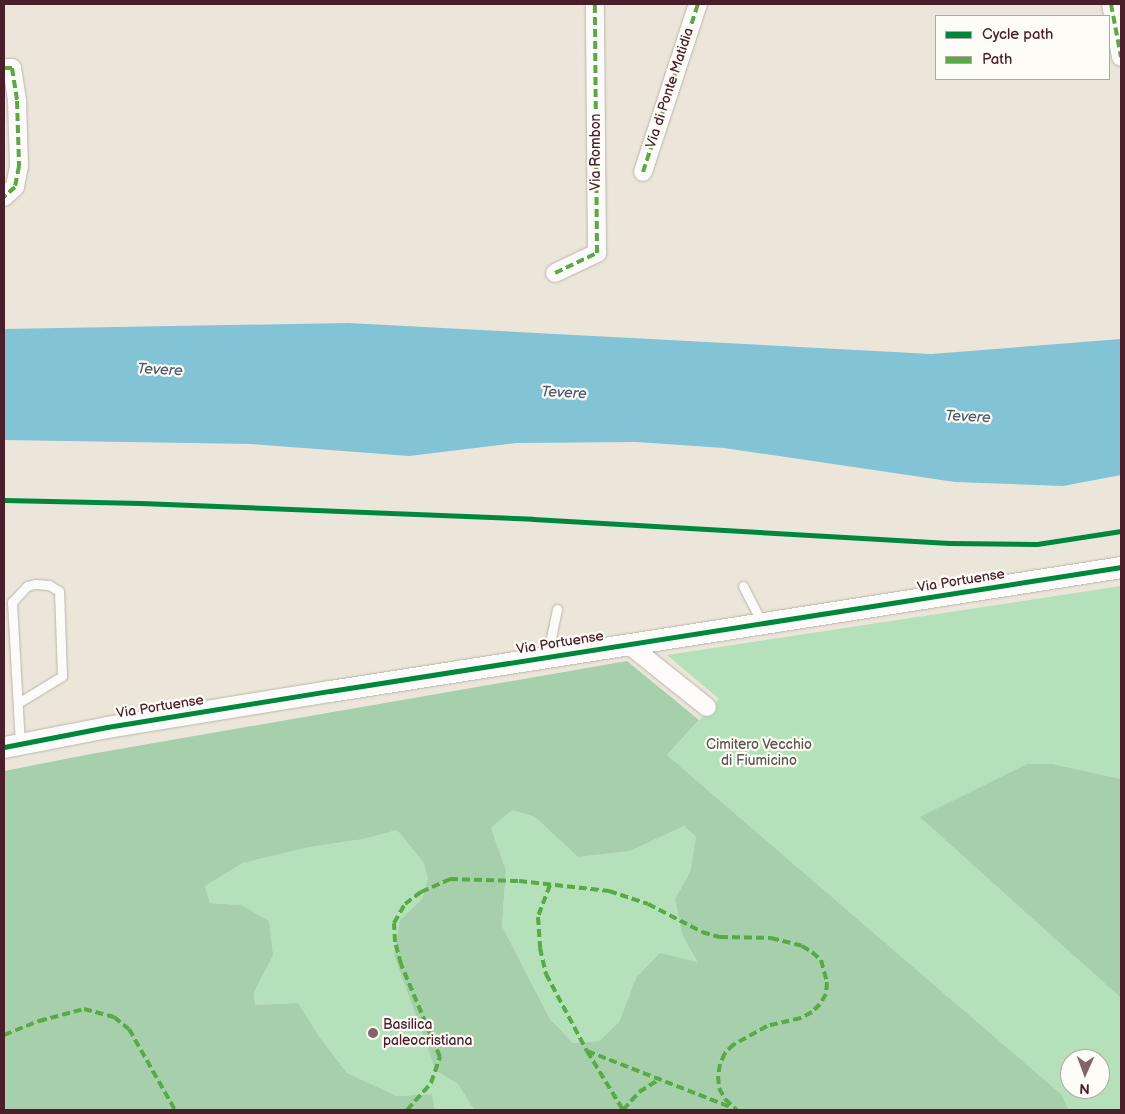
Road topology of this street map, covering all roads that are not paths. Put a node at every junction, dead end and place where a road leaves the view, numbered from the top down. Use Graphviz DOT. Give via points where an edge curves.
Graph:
graph roads {
  1 [pos="595,4"];
  2 [pos="698,4"];
  3 [pos="1111,4"];
  4 [pos="1121,57"];
  5 [pos="4,68"];
  6 [pos="643,172"];
  7 [pos="4,197"];
  8 [pos="555,273"];
  9 [pos="1121,567"];
  10 [pos="743,586"];
  11 [pos="557,609"];
  12 [pos="762,623"];
  13 [pos="628,644"];
  14 [pos="547,657"];
  15 [pos="18,704"];
  16 [pos="707,707"];
  17 [pos="12,745"];
  1 -- 8 [label="street, Via Rombon" via="597,253"];
  2 -- 6 [label="street, Via di Ponte Matidia"];
  3 -- 4 [label="street"];
  5 -- 7 [label="street" via="12,68 16,92 19,166 16,187"];
  9 -- 12 [label="street, Via Portuense"];
  10 -- 12 [label="lane"];
  11 -- 14 [label="lane"];
  12 -- 13 [label="street, Via Portuense"];
  13 -- 14 [label="street, Via Portuense"];
  13 -- 16 [label="street"];
  14 -- 17 [label="street, Via Portuense"];
  15 -- 15 [label="lane" via="12,602 27,586 49,585 59,591 62,676"];
  15 -- 17 [label="lane"];
}
